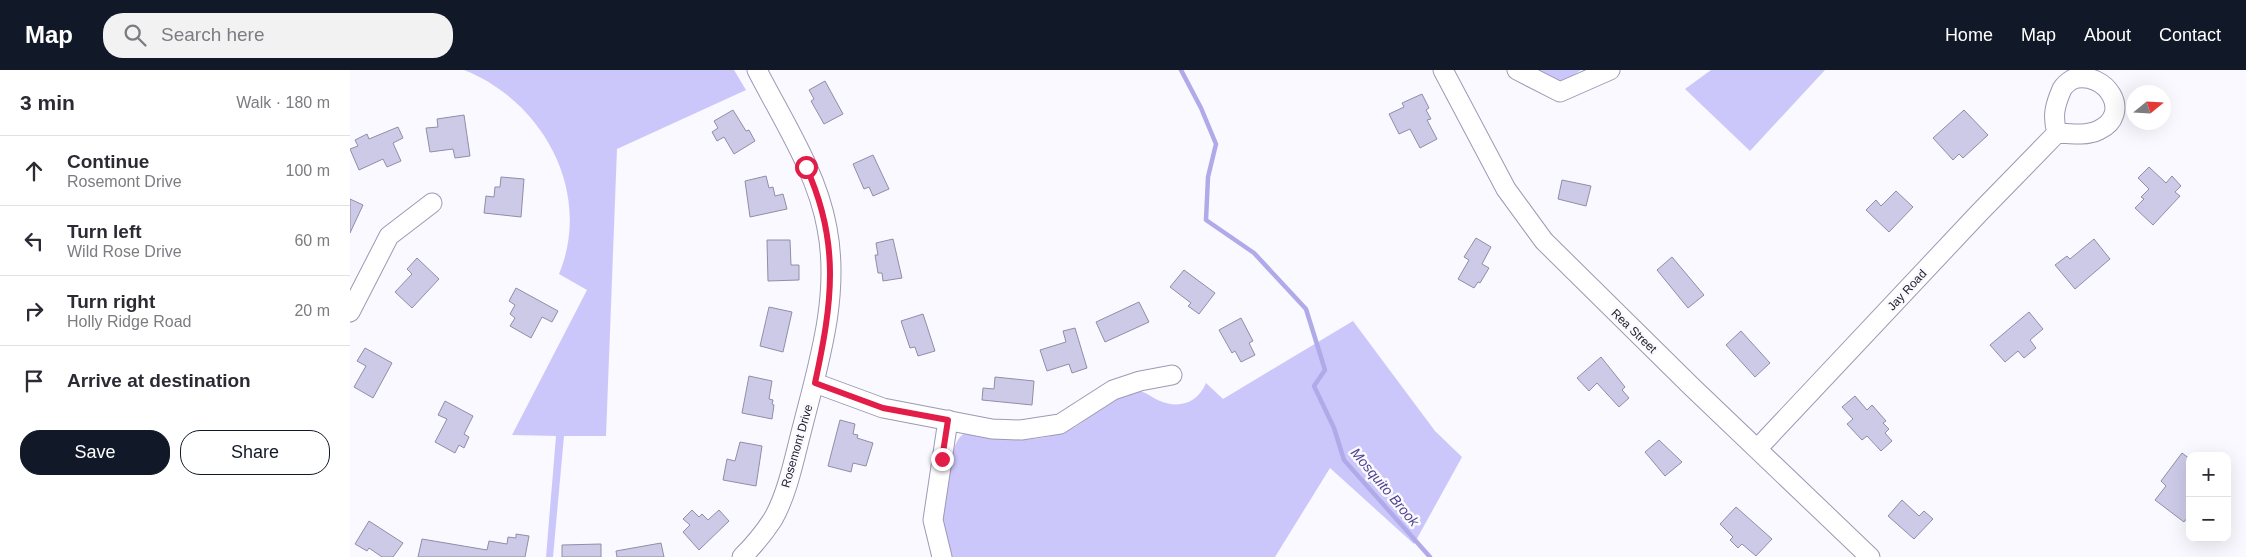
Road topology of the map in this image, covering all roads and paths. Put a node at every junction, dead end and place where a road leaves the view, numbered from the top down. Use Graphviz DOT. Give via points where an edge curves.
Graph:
graph roads {
  1 [pos="757,70"];
  2 [pos="1443,70"];
  3 [pos="1517,70"];
  4 [pos="1610,70"];
  5 [pos="2057,133"];
  6 [pos="432,202"];
  7 [pos="350,312"];
  8 [pos="1172,375"];
  9 [pos="815,383"];
  10 [pos="948,420"];
  11 [pos="1758,448"];
  12 [pos="742,557"];
  13 [pos="942,557"];
  14 [pos="1870,557"];
  1 -- 9 [label="street, Rosemont Drive" via="815,187 827,230 831,289"];
  2 -- 11 [label="street, Rea Street" via="1506,190 1544,241"];
  3 -- 4 [label="street" via="1560,92"];
  5 -- 11 [label="street, Jay Road"];
  6 -- 7 [label="street" via="388,236"];
  8 -- 10 [label="street" via="1113,390 1060,424 1040,429 992,429"];
  9 -- 10 [label="street" via="883,408"];
  9 -- 12 [label="street, Rosemont Drive" via="774,517 760,539"];
  10 -- 13 [label="street" via="933,520"];
  11 -- 14 [label="street, Rea Street"];
}
